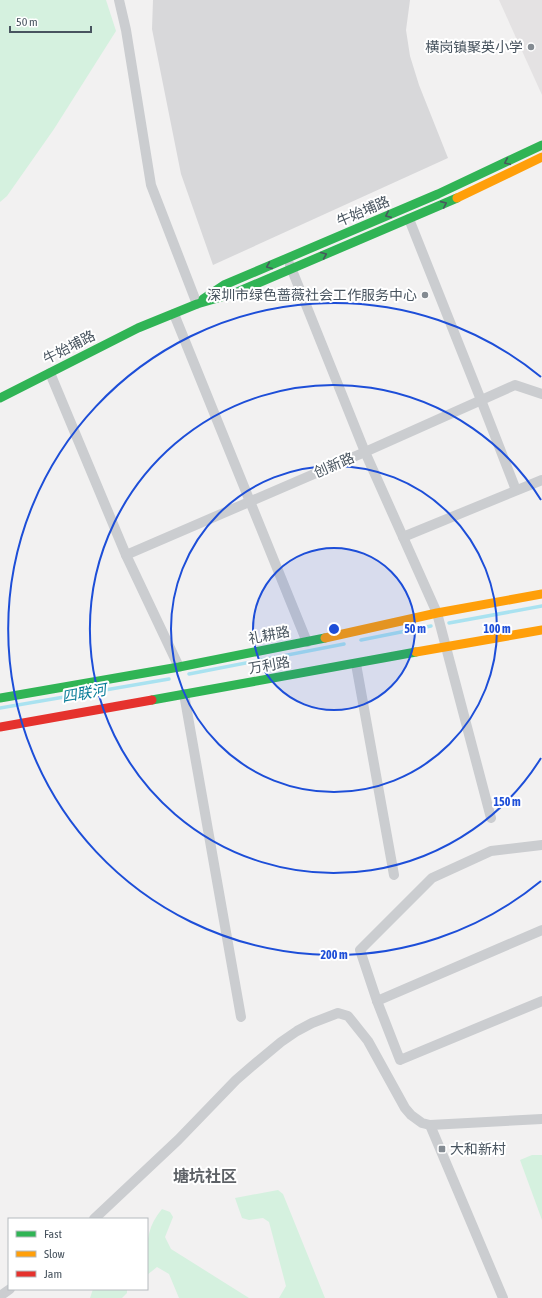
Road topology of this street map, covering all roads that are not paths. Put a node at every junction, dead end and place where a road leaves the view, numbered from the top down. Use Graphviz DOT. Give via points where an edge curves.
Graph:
graph roads {
  1 [pos="119,0"];
  2 [pos="542,145"];
  3 [pos="542,157"];
  4 [pos="409,219"];
  5 [pos="287,258"];
  6 [pos="291,269"];
  7 [pos="197,304"];
  8 [pos="174,314"];
  9 [pos="50,372"];
  10 [pos="542,394"];
  11 [pos="0,398"];
  12 [pos="481,400"];
  13 [pos="365,452"];
  14 [pos="542,480"];
  15 [pos="516,490"];
  16 [pos="250,501"];
  17 [pos="403,537"];
  18 [pos="126,555"];
  19 [pos="542,594"];
  20 [pos="437,613"];
  21 [pos="542,630"];
  22 [pos="307,642"];
  23 [pos="446,648"];
  24 [pos="356,664"];
  25 [pos="179,667"];
  26 [pos="184,694"];
  27 [pos="0,698"];
  28 [pos="0,727"];
  29 [pos="491,818"];
  30 [pos="542,845"];
  31 [pos="394,875"];
  32 [pos="542,930"];
  33 [pos="377,1001"];
  34 [pos="542,1001"];
  35 [pos="241,1017"];
  36 [pos="542,1119"];
  37 [pos="430,1124"];
  38 [pos="95,1218"];
  39 [pos="9,1290"];
  40 [pos="0,1296"];
  41 [pos="503,1298"];
  1 -- 7 [label="street" via="151,185"];
  2 -- 5 [label="street, 牛始埔路, one-way" via="438,194"];
  4 -- 3 [label="street, 牛始埔路, one-way"];
  6 -- 4 [label="street, 牛始埔路, one-way"];
  4 -- 12 [label="street"];
  5 -- 6 [label="street"];
  5 -- 7 [label="street, 牛始埔路, one-way" via="224,285"];
  6 -- 7 [label="street, 牛始埔路" via="230,295"];
  6 -- 13 [label="street"];
  7 -- 8 [label="street, 牛始埔路"];
  8 -- 9 [label="street, 牛始埔路" via="138,328"];
  8 -- 16 [label="street"];
  9 -- 11 [label="street, 牛始埔路"];
  9 -- 18 [label="street"];
  10 -- 12 [label="street, 创新路" via="516,385"];
  12 -- 13 [label="street, 创新路"];
  12 -- 15 [label="street"];
  13 -- 16 [label="street, 创新路"];
  13 -- 17 [label="street"];
  14 -- 15 [label="street"];
  15 -- 17 [label="street"];
  16 -- 18 [label="street, 创新路"];
  16 -- 22 [label="street"];
  17 -- 20 [label="street"];
  18 -- 25 [label="street"];
  19 -- 20 [label="street, 礼耕路"];
  20 -- 22 [label="street, 礼耕路"];
  20 -- 23 [label="street"];
  21 -- 23 [label="street, 万利路"];
  22 -- 25 [label="street, 礼耕路"];
  23 -- 24 [label="street, 万利路"];
  23 -- 29 [label="street"];
  24 -- 26 [label="street, 万利路"];
  24 -- 31 [label="street"];
  25 -- 27 [label="street, 礼耕路"];
  26 -- 28 [label="street, 万利路"];
  26 -- 35 [label="street"];
  30 -- 33 [label="street" via="491,851 432,878 360,950"];
  32 -- 33 [label="street"];
  33 -- 34 [label="street" via="400,1060"];
  36 -- 37 [label="street"];
  37 -- 38 [label="street" via="422,1123 405,1108 368,1041 348,1016 338,1013 297,1031 266,1054 236,1080 178,1140"];
  37 -- 41 [label="street"];
  39 -- 40 [label="street"];
}
